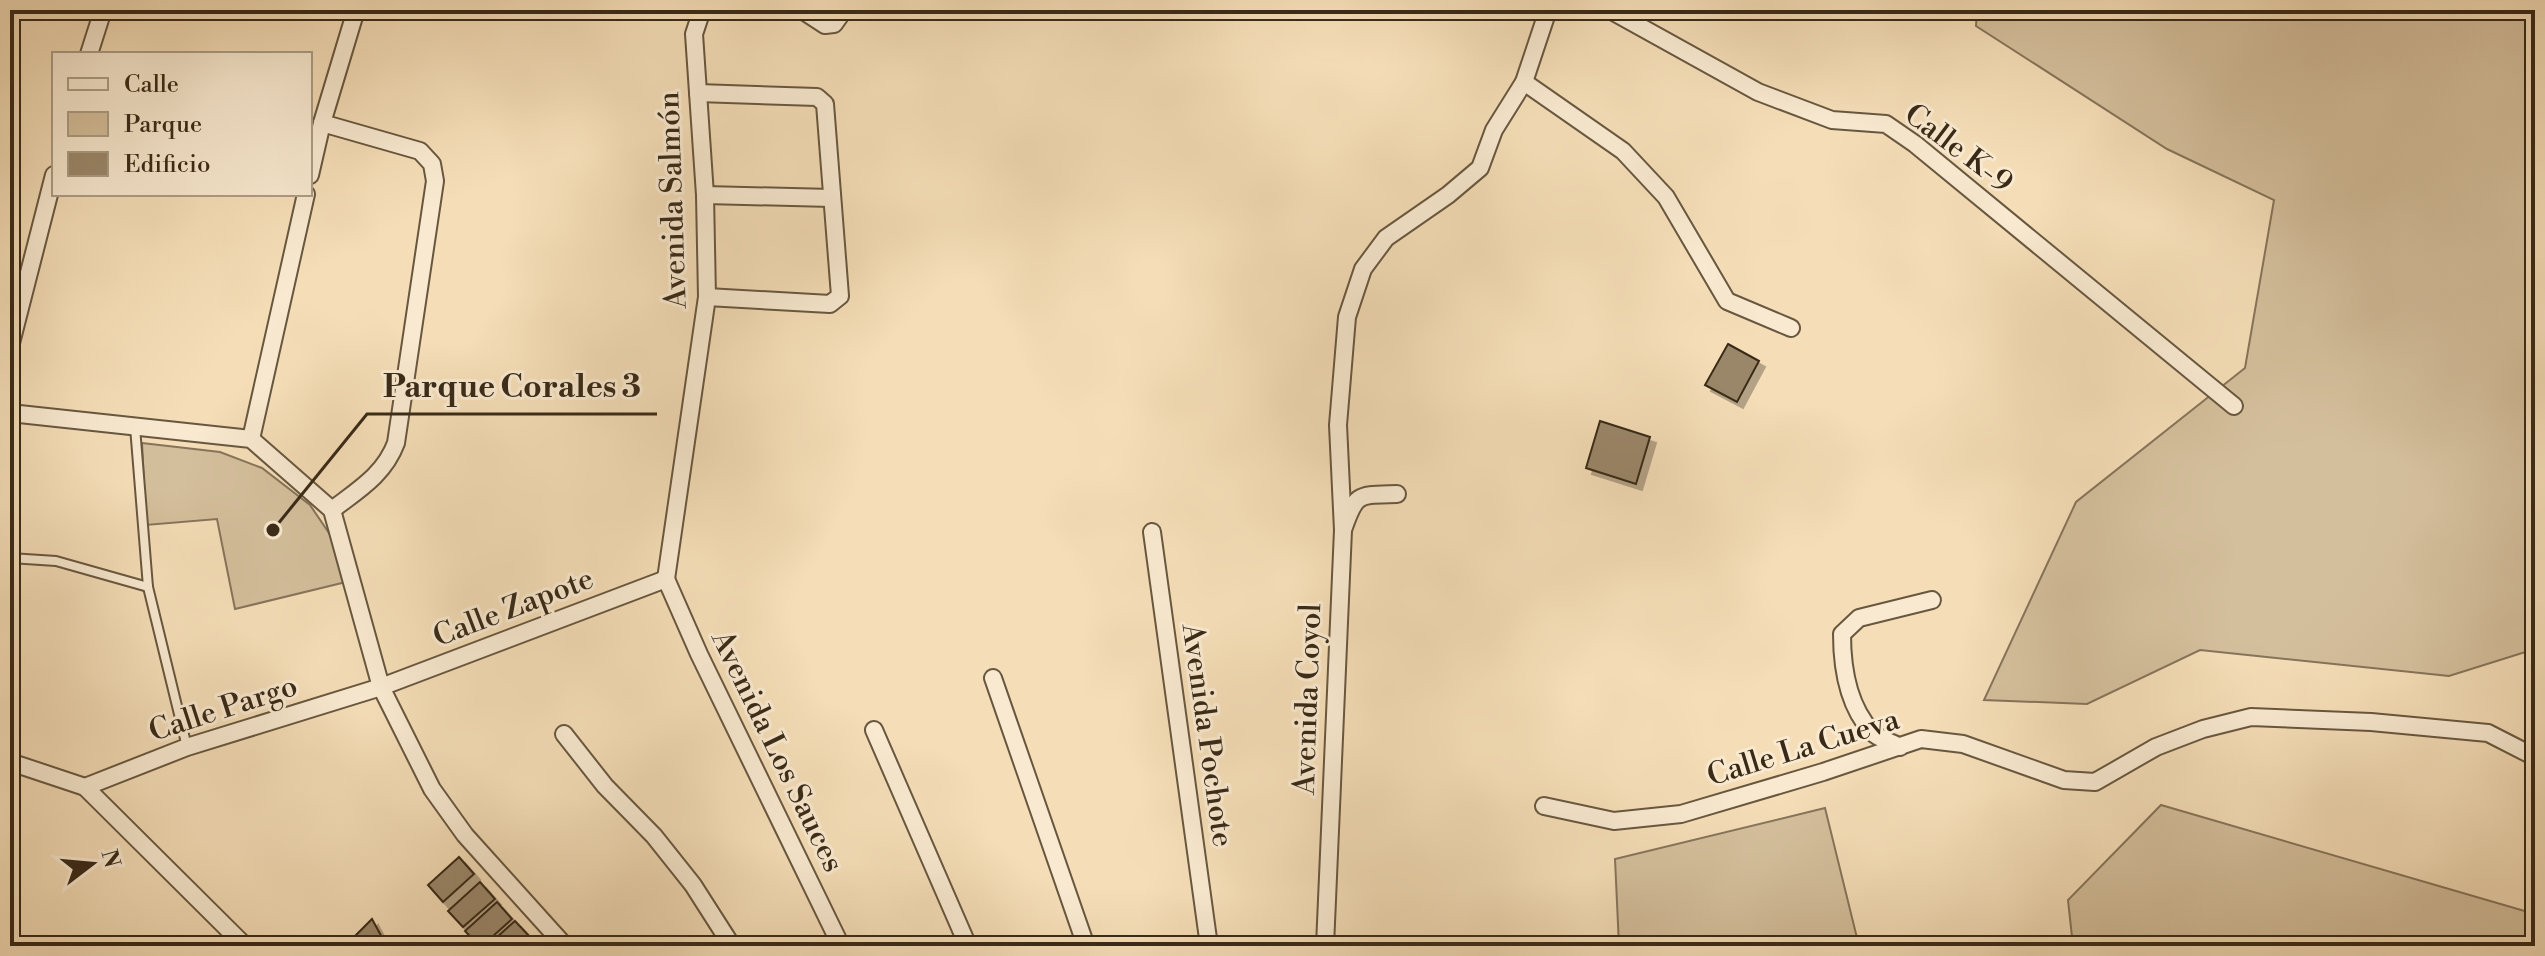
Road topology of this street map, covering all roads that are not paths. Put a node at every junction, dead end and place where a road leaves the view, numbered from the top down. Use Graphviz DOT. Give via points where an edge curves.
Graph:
graph roads {
  1 [pos="103,10"];
  2 [pos="356,10"];
  3 [pos="702,10"];
  4 [pos="802,10"];
  5 [pos="844,10"];
  6 [pos="1548,10"];
  7 [pos="1610,10"];
  8 [pos="90,52"];
  9 [pos="1524,82"];
  10 [pos="698,93"];
  11 [pos="322,123"];
  12 [pos="312,166"];
  13 [pos="52,183"];
  14 [pos="705,195"];
  15 [pos="306,196"];
  16 [pos="832,198"];
  17 [pos="707,297"];
  18 [pos="1791,328"];
  19 [pos="10,347"];
  20 [pos="2234,406"];
  21 [pos="10,413"];
  22 [pos="135,427"];
  23 [pos="251,439"];
  24 [pos="1397,494"];
  25 [pos="332,510"];
  26 [pos="1343,530"];
  27 [pos="1152,532"];
  28 [pos="10,558"];
  29 [pos="666,579"];
  30 [pos="148,587"];
  31 [pos="1932,600"];
  32 [pos="993,678"];
  33 [pos="381,687"];
  34 [pos="874,730"];
  35 [pos="564,734"];
  36 [pos="187,747"];
  37 [pos="1900,747"];
  38 [pos="2535,757"];
  39 [pos="10,762"];
  40 [pos="85,787"];
  41 [pos="1544,806"];
  42 [pos="245,946"];
  43 [pos="565,946"];
  44 [pos="732,946"];
  45 [pos="841,946"];
  46 [pos="968,946"];
  47 [pos="1086,946"];
  48 [pos="1209,946"];
  49 [pos="1325,946"];
  1 -- 8 [label="street"];
  2 -- 11 [label="street"];
  3 -- 10 [label="street, Avenida Salmón" via="694,34"];
  4 -- 5 [label="street" via="825,25 834,24"];
  6 -- 9 [label="street"];
  7 -- 20 [label="street, Calle K-9" via="1758,92 1832,120 1886,124"];
  9 -- 18 [label="street" via="1623,151 1666,197 1727,301"];
  9 -- 26 [label="street" via="1494,130 1480,168 1386,238 1363,269 1347,317 1338,425"];
  10 -- 14 [label="street, Avenida Salmón"];
  10 -- 16 [label="street" via="822,99"];
  11 -- 12 [label="street"];
  11 -- 25 [label="street" via="420,151 432,164 435,181 396,443 376,476"];
  13 -- 19 [label="street"];
  14 -- 16 [label="street"];
  14 -- 17 [label="street, Avenida Salmón"];
  15 -- 23 [label="street"];
  16 -- 17 [label="street" via="840,296 836,301"];
  17 -- 29 [label="street, Avenida Salmón"];
  21 -- 22 [label="street"];
  22 -- 23 [label="street"];
  22 -- 30 [label="lane"];
  23 -- 25 [label="street"];
  24 -- 26 [label="street, Avenida Coyol" via="1364,495 1352,504"];
  25 -- 33 [label="street"];
  26 -- 49 [label="street, Avenida Coyol"];
  27 -- 48 [label="street, Avenida Pochote"];
  28 -- 30 [label="lane" via="56,561"];
  29 -- 33 [label="street, Calle Zapote"];
  29 -- 45 [label="street, Avenida Los Sauces"];
  30 -- 36 [label="lane"];
  31 -- 37 [label="street" via="1859,618 1842,634 1853,702 1873,733"];
  32 -- 47 [label="street"];
  33 -- 36 [label="street, Calle Pargo"];
  33 -- 43 [label="street" via="432,789 465,835"];
  34 -- 46 [label="street"];
  35 -- 44 [label="street" via="693,885"];
  36 -- 40 [label="street, Calle Pargo"];
  37 -- 38 [label="street, Calle La Cueva" via="1921,739 1963,744 2064,780 2095,782 2156,747 2251,717 2488,733"];
  37 -- 41 [label="street, Calle La Cueva" via="1681,814 1614,821"];
  39 -- 40 [label="street"];
  40 -- 42 [label="street"];
}
